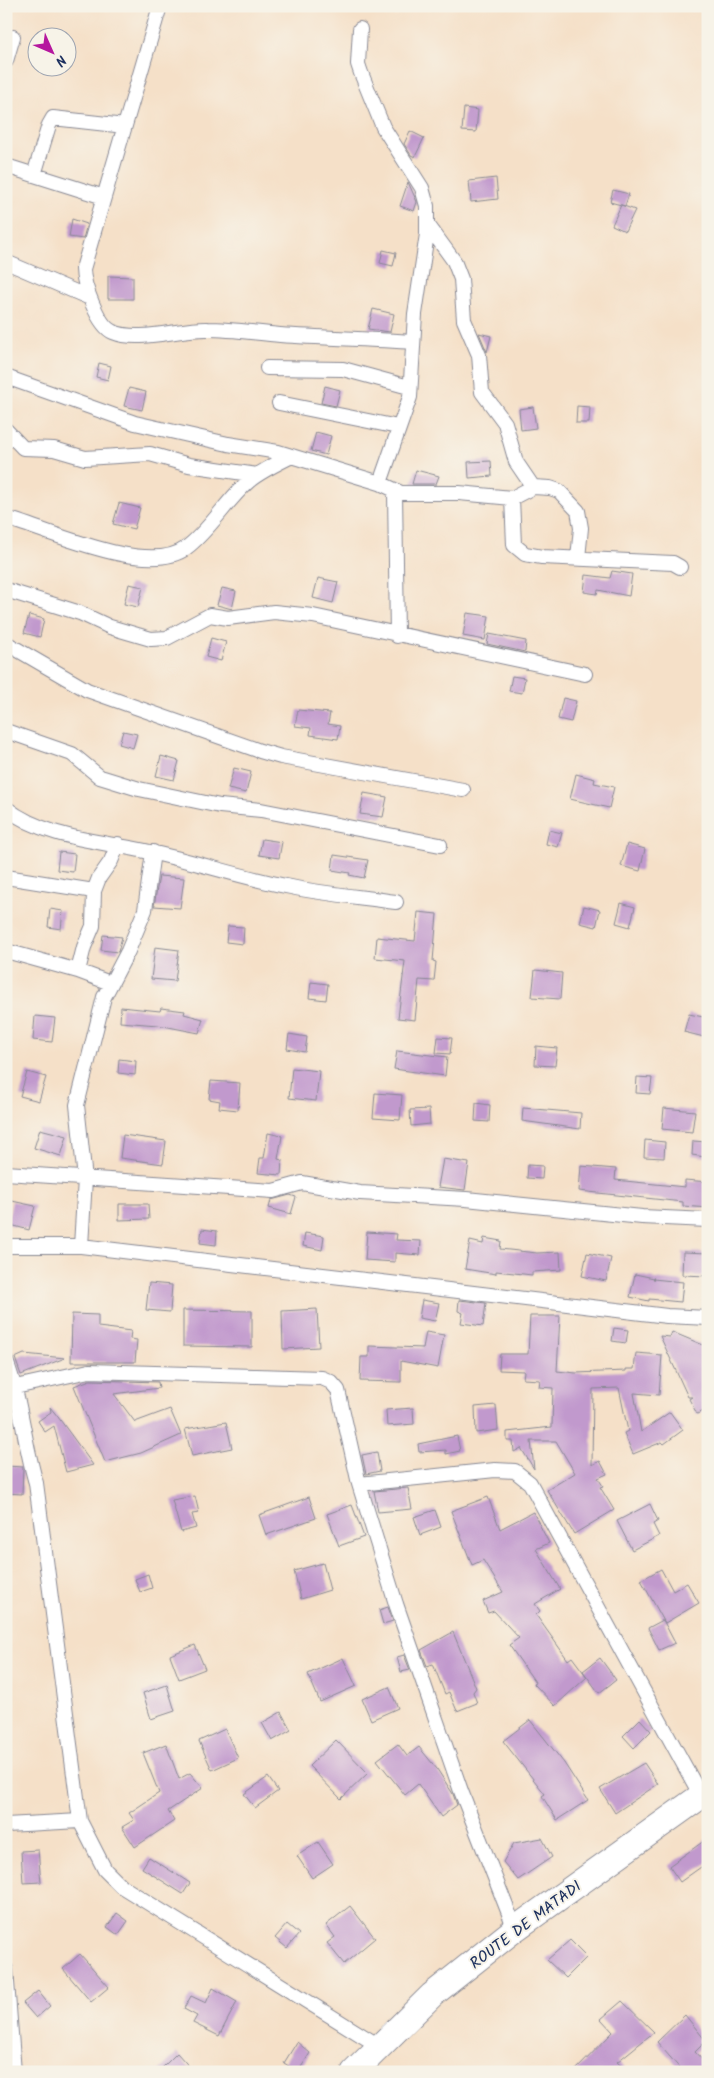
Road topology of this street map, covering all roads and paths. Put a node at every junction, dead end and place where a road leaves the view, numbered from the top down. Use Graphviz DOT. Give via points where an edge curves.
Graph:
graph roads {
  1 [pos="160,6"];
  2 [pos="360,29"];
  3 [pos="13,37"];
  4 [pos="6,61"];
  5 [pos="125,126"];
  6 [pos="6,166"];
  7 [pos="34,175"];
  8 [pos="104,197"];
  9 [pos="427,224"];
  10 [pos="6,262"];
  11 [pos="90,298"];
  12 [pos="413,342"];
  13 [pos="267,368"];
  14 [pos="6,376"];
  15 [pos="409,386"];
  16 [pos="279,403"];
  17 [pos="398,427"];
  18 [pos="6,430"];
  19 [pos="292,456"];
  20 [pos="257,475"];
  21 [pos="380,483"];
  22 [pos="533,487"];
  23 [pos="395,491"];
  24 [pos="512,498"];
  25 [pos="6,518"];
  26 [pos="578,558"];
  27 [pos="680,567"];
  28 [pos="6,590"];
  29 [pos="397,636"];
  30 [pos="6,643"];
  31 [pos="584,674"];
  32 [pos="6,731"];
  33 [pos="463,790"];
  34 [pos="6,808"];
  35 [pos="118,844"];
  36 [pos="440,845"];
  37 [pos="153,852"];
  38 [pos="6,877"];
  39 [pos="94,890"];
  40 [pos="396,902"];
  41 [pos="6,951"];
  42 [pos="78,971"];
  43 [pos="110,983"];
  44 [pos="6,1173"];
  45 [pos="85,1179"];
  46 [pos="708,1220"];
  47 [pos="6,1246"];
  48 [pos="81,1246"];
  49 [pos="708,1318"];
  50 [pos="6,1360"];
  51 [pos="11,1388"];
  52 [pos="359,1484"];
  53 [pos="704,1793"];
  54 [pos="80,1821"];
  55 [pos="6,1825"];
  56 [pos="515,1929"];
  57 [pos="6,1969"];
  58 [pos="6,1977"];
  59 [pos="379,2046"];
  60 [pos="14,2072"];
  61 [pos="354,2072"];
  1 -- 5 [label="street"];
  2 -- 9 [label="street" via="360,73 383,127 426,197"];
  3 -- 4 [label="street"];
  5 -- 7 [label="street" via="53,118"];
  5 -- 8 [label="street"];
  6 -- 7 [label="street"];
  7 -- 8 [label="street"];
  8 -- 11 [label="street" via="83,269 83,280"];
  9 -- 12 [label="street"];
  9 -- 22 [label="street" via="454,260 461,279 464,320 479,355 482,392 504,423 516,462"];
  10 -- 11 [label="street"];
  11 -- 12 [label="street" via="106,326 112,332 122,334 161,335 208,328"];
  12 -- 15 [label="street"];
  13 -- 15 [label="street" via="343,369"];
  14 -- 19 [label="street" via="135,423"];
  15 -- 17 [label="street" via="408,401"];
  16 -- 17 [label="street"];
  17 -- 21 [label="street"];
  18 -- 20 [label="street" via="23,448 54,449 85,458 150,454 189,465"];
  19 -- 20 [label="street"];
  19 -- 21 [label="street"];
  20 -- 25 [label="street" via="186,548 163,557 146,558 110,552"];
  21 -- 23 [label="street"];
  22 -- 24 [label="street"];
  22 -- 26 [label="street" via="559,491 574,506 580,520"];
  23 -- 24 [label="street"];
  23 -- 29 [label="street"];
  24 -- 26 [label="street" via="516,548 542,557"];
  26 -- 27 [label="street" via="673,563"];
  28 -- 29 [label="street" via="151,639 167,638 204,616 228,618 274,612 313,616"];
  29 -- 31 [label="street"];
  30 -- 33 [label="street" via="87,690 252,748 281,757"];
  32 -- 36 [label="street" via="72,754 100,777 139,789"];
  34 -- 35 [label="street" via="41,828"];
  35 -- 37 [label="street"];
  35 -- 39 [label="street"];
  37 -- 40 [label="street" via="291,887"];
  37 -- 43 [label="street" via="145,910"];
  38 -- 39 [label="street"];
  39 -- 42 [label="street" via="92,926"];
  41 -- 42 [label="street"];
  42 -- 43 [label="street"];
  43 -- 45 [label="street" via="97,1019 77,1105"];
  44 -- 45 [label="street"];
  45 -- 46 [label="street" via="273,1191 302,1183 360,1193 466,1199 642,1218"];
  45 -- 48 [label="street"];
  47 -- 48 [label="street"];
  48 -- 49 [label="street" via="667,1316"];
  50 -- 51 [label="street"];
  51 -- 52 [label="street" via="89,1371 322,1378 338,1390"];
  51 -- 54 [label="street" via="36,1483"];
  52 -- 53 [label="street" via="495,1470 515,1471 530,1483"];
  52 -- 56 [label="street" via="396,1604 461,1791"];
  53 -- 56 [label="highway, ROUTE DE MATADI"];
  54 -- 55 [label="street"];
  54 -- 59 [label="street" via="105,1870 120,1886"];
  56 -- 59 [label="highway, ROUTE DE MATADI" via="432,1994"];
  57 -- 58 [label="street"];
  58 -- 60 [label="street"];
  59 -- 61 [label="highway, ROUTE DE MATADI"];
}
